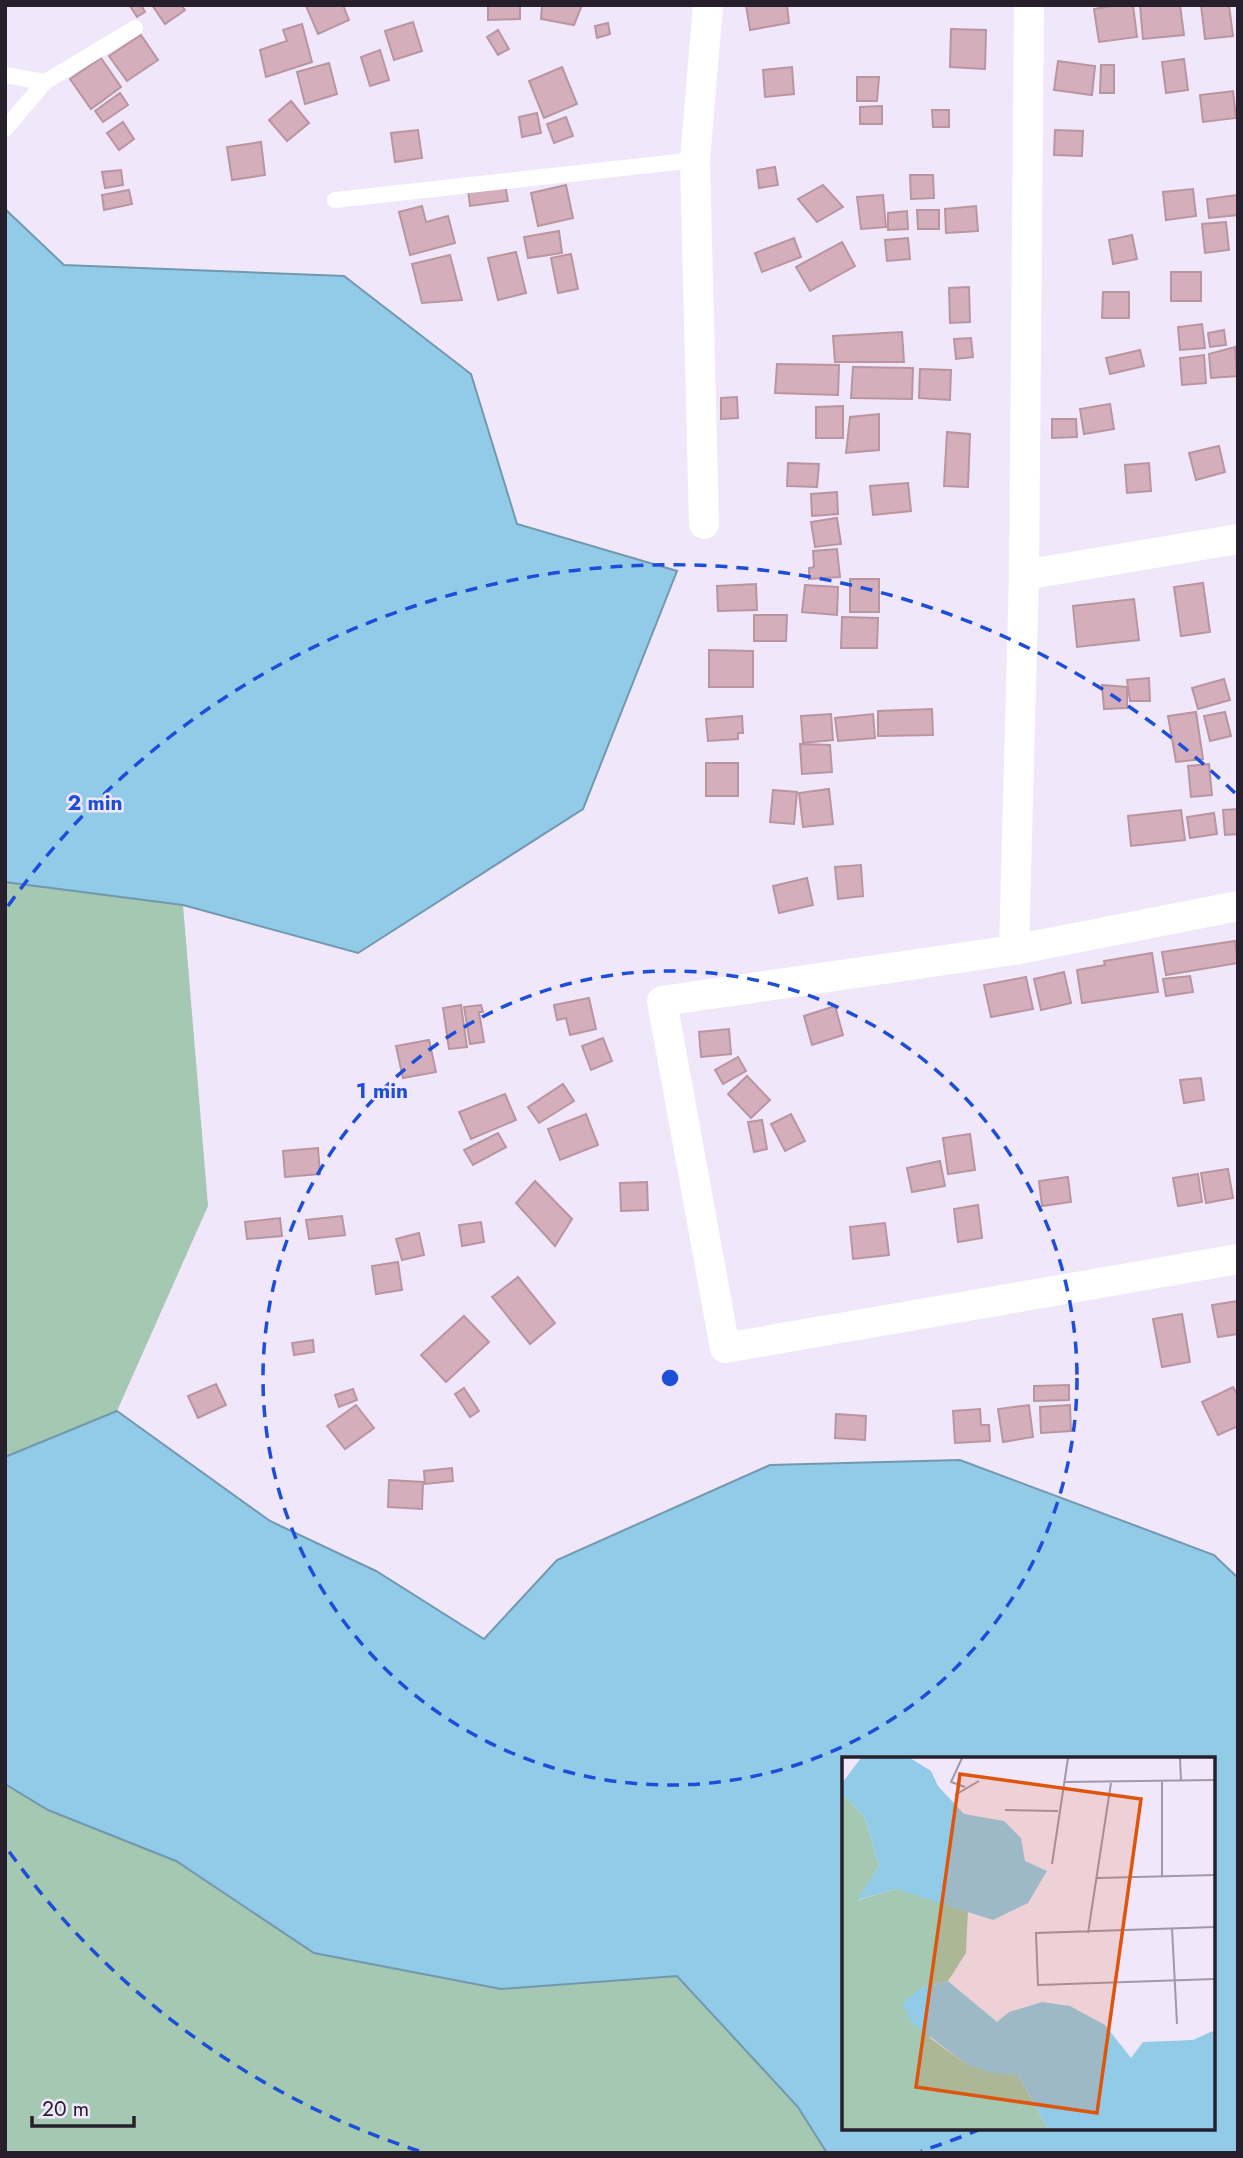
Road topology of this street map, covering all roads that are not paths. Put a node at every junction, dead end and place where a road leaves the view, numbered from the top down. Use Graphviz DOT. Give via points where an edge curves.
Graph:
graph roads {
  1 [pos="708,5"];
  2 [pos="1028,5"];
  3 [pos="135,28"];
  4 [pos="5,75"];
  5 [pos="45,82"];
  6 [pos="5,130"];
  7 [pos="695,160"];
  8 [pos="335,200"];
  9 [pos="704,524"];
  10 [pos="1238,539"];
  11 [pos="1024,575"];
  12 [pos="1238,906"];
  13 [pos="1014,950"];
  14 [pos="1238,1259"];
  1 -- 7 [label="street"];
  2 -- 11 [label="street"];
  3 -- 5 [label="lane"];
  4 -- 5 [label="lane"];
  5 -- 6 [label="lane"];
  7 -- 8 [label="lane"];
  7 -- 9 [label="street"];
  10 -- 11 [label="street"];
  11 -- 13 [label="street"];
  12 -- 13 [label="street"];
  13 -- 14 [label="street" via="662,1001 725,1348"];
}
